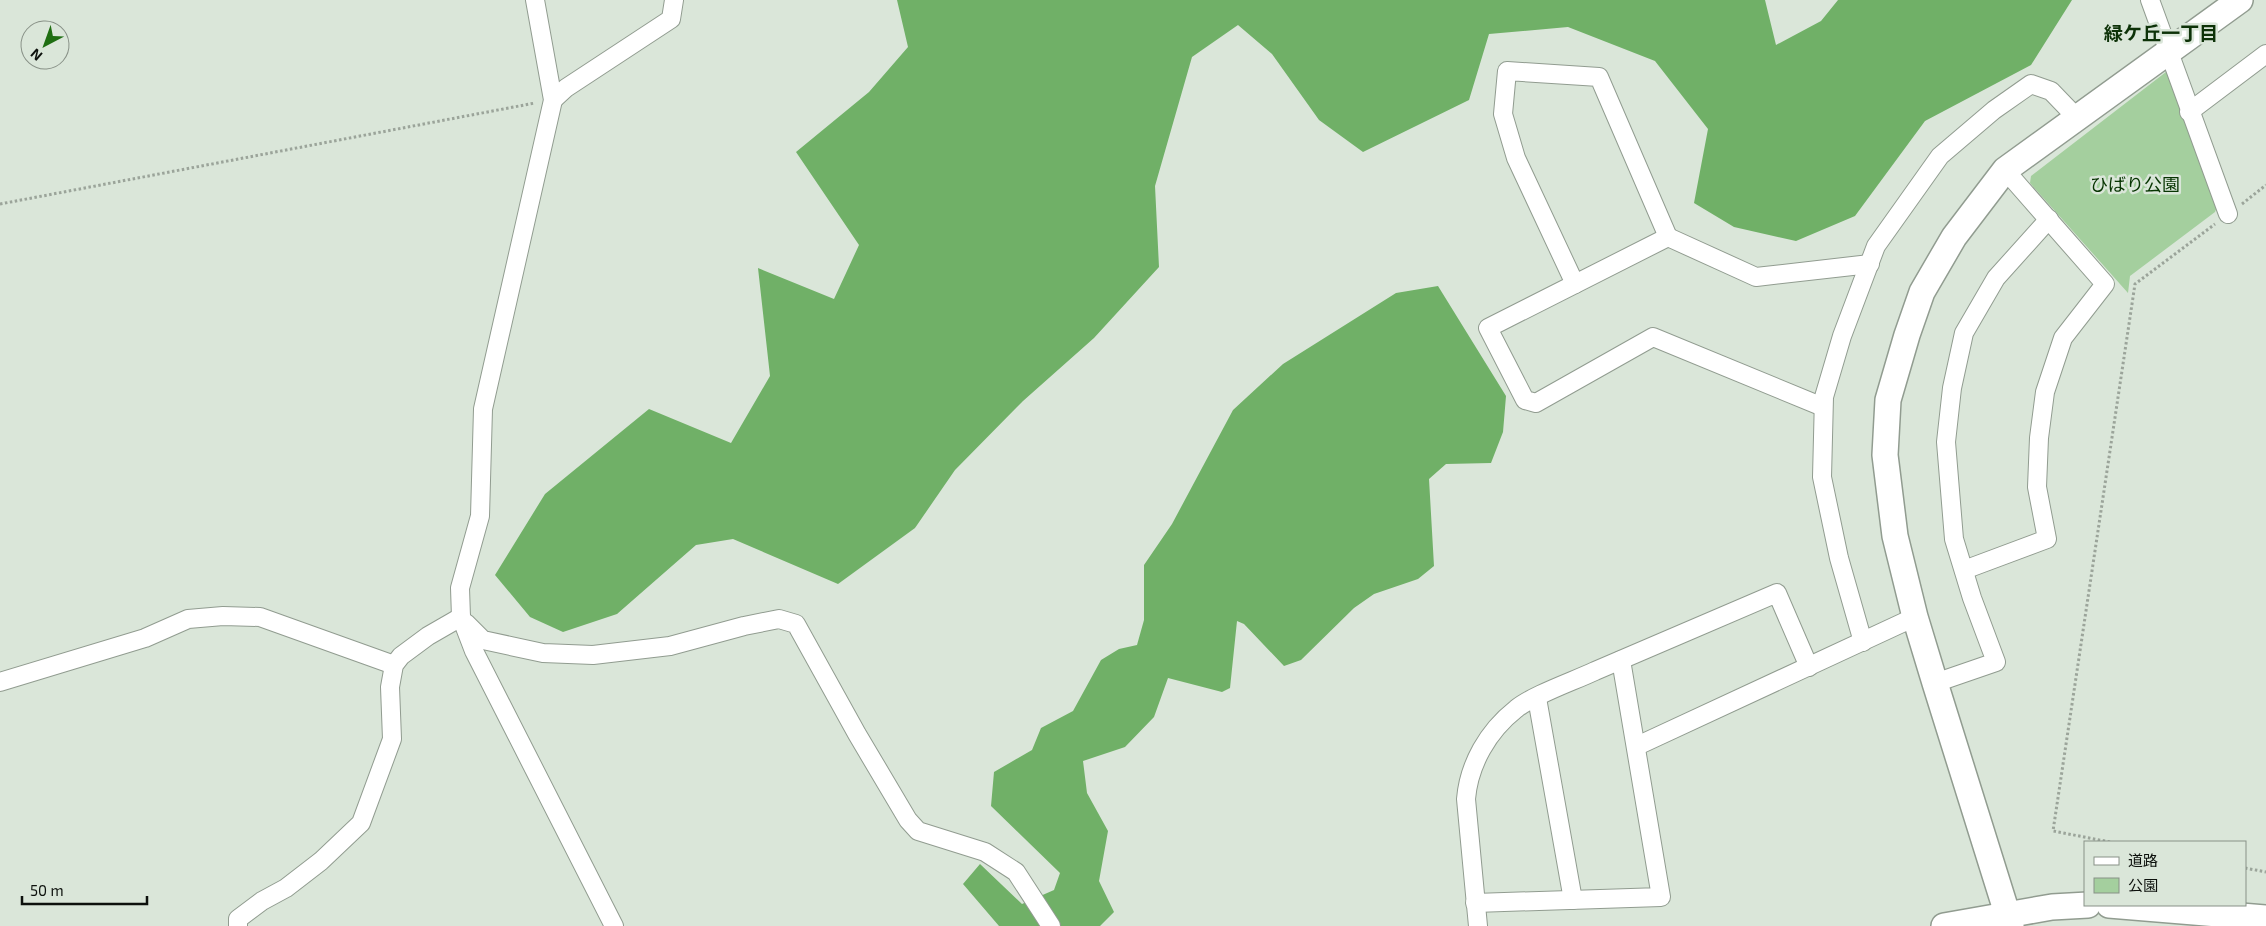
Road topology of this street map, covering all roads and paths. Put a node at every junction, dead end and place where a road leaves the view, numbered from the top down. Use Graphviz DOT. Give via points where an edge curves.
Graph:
graph roads {
  1 [pos="535,0"];
  2 [pos="674,0"];
  3 [pos="2150,0"];
  4 [pos="2240,0"];
  5 [pos="2170,52"];
  6 [pos="2263,62"];
  7 [pos="553,100"];
  8 [pos="2189,112"];
  9 [pos="2077,118"];
  10 [pos="2006,170"];
  11 [pos="2266,185"];
  12 [pos="0,204"];
  13 [pos="2228,214"];
  14 [pos="2049,219"];
  15 [pos="1668,238"];
  16 [pos="1870,264"];
  17 [pos="1575,284"];
  18 [pos="1823,408"];
  19 [pos="1964,570"];
  20 [pos="461,617"];
  21 [pos="1915,617"];
  22 [pos="1863,642"];
  23 [pos="1621,660"];
  24 [pos="394,665"];
  25 [pos="1809,667"];
  26 [pos="0,682"];
  27 [pos="1935,684"];
  28 [pos="1537,698"];
  29 [pos="1637,746"];
  30 [pos="2105,841"];
  31 [pos="2246,868"];
  32 [pos="2266,872"];
  33 [pos="1573,900"];
  34 [pos="1476,903"];
  35 [pos="2084,905"];
  36 [pos="2121,906"];
  37 [pos="2266,918"];
  38 [pos="2009,921"];
  39 [pos="238,926"];
  40 [pos="614,926"];
  41 [pos="1051,926"];
  42 [pos="1478,926"];
  43 [pos="1944,926"];
  1 -- 7 [label="street"];
  2 -- 7 [label="street" via="671,19 566,88"];
  3 -- 5 [label="street"];
  4 -- 5 [label="street"];
  5 -- 8 [label="street"];
  5 -- 9 [label="street"];
  6 -- 8 [label="street"];
  7 -- 12 [label="path"];
  7 -- 20 [label="street" via="483,409 480,516 460,588"];
  8 -- 13 [label="street"];
  9 -- 10 [label="street"];
  9 -- 16 [label="street" via="2051,91 2031,84 1994,110 1940,156 1876,246"];
  10 -- 14 [label="street"];
  10 -- 21 [label="street" via="1954,237 1922,292 1888,400 1885,455 1895,536"];
  11 -- 13 [label="path"];
  13 -- 30 [label="path" via="2135,284 2053,831"];
  14 -- 19 [label="street" via="1996,278 1964,333 1952,388 1946,442 1954,539"];
  14 -- 19 [label="street" via="2105,284 2063,338 2045,392 2037,487 2048,539"];
  15 -- 16 [label="street" via="1756,277"];
  15 -- 17 [label="street"];
  15 -- 17 [label="street" via="1599,77 1507,71 1503,114 1516,158"];
  16 -- 18 [label="street" via="1842,336"];
  17 -- 18 [label="street" via="1488,328 1525,400 1536,403 1653,337"];
  18 -- 22 [label="street" via="1822,477 1839,558"];
  19 -- 27 [label="street" via="1996,662"];
  20 -- 24 [label="street" via="428,636"];
  20 -- 40 [label="street" via="474,651"];
  20 -- 41 [label="street" via="483,640 543,653 593,655 670,646 779,620 796,624 908,820 918,831 985,852 1016,872"];
  21 -- 22 [label="street"];
  21 -- 27 [label="street"];
  22 -- 25 [label="street"];
  23 -- 25 [label="street" via="1777,593"];
  23 -- 28 [label="street"];
  23 -- 29 [label="street"];
  24 -- 26 [label="street" via="260,617 223,616 188,619 145,638"];
  24 -- 39 [label="street" via="390,687 392,738 361,823 321,861 238,919"];
  25 -- 29 [label="street"];
  27 -- 38 [label="street"];
  28 -- 33 [label="street"];
  28 -- 34 [label="street" via="1518,707 1499,724 1475,761 1467,784"];
  29 -- 33 [label="street" via="1661,897"];
  31 -- 32 [label="path"];
  33 -- 34 [label="street"];
  34 -- 42 [label="street"];
  35 -- 38 [label="street" via="2052,907"];
  36 -- 37 [label="street"];
  38 -- 43 [label="street"];
}
